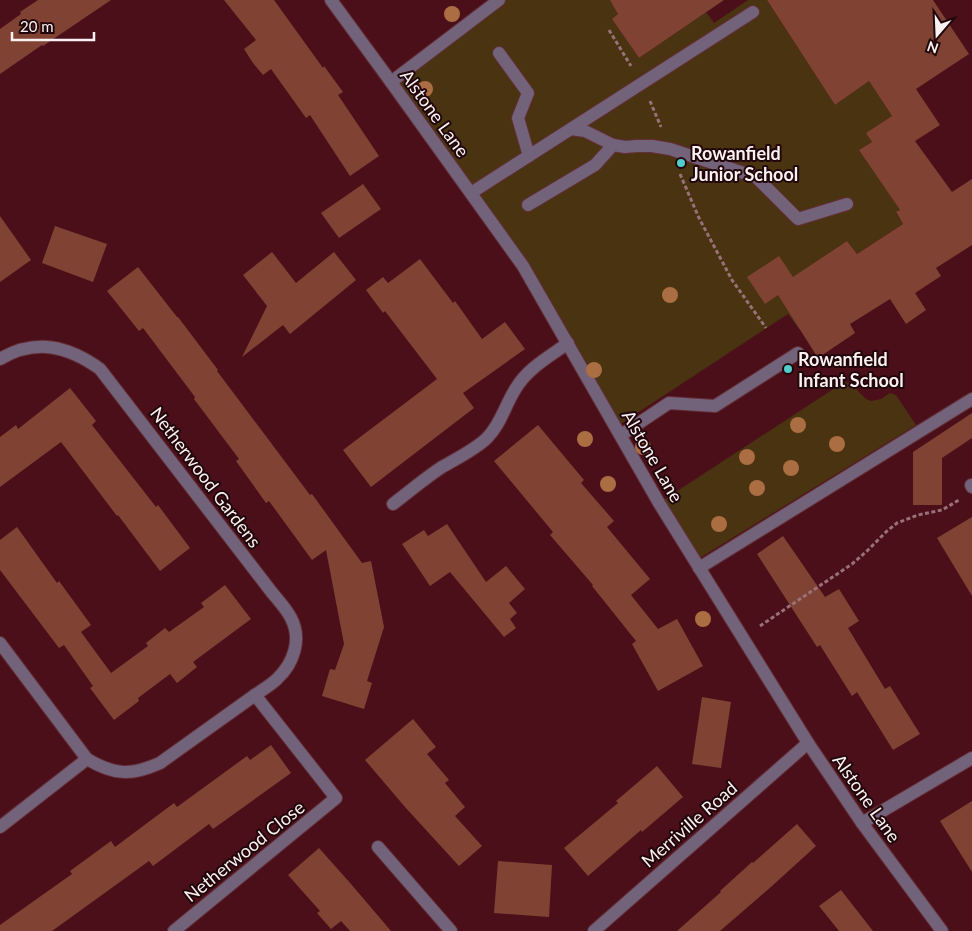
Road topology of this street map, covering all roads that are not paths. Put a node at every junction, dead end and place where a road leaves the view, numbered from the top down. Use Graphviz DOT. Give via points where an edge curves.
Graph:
graph roads {
  1 [pos="331,0"];
  2 [pos="499,0"];
  3 [pos="753,12"];
  4 [pos="499,53"];
  5 [pos="391,82"];
  6 [pos="571,129"];
  7 [pos="612,145"];
  8 [pos="529,156"];
  9 [pos="471,193"];
  10 [pos="847,204"];
  11 [pos="528,205"];
  12 [pos="568,343"];
  13 [pos="798,352"];
  14 [pos="0,359"];
  15 [pos="972,399"];
  16 [pos="621,435"];
  17 [pos="393,504"];
  18 [pos="700,568"];
  19 [pos="0,643"];
  20 [pos="255,695"];
  21 [pos="808,743"];
  22 [pos="972,758"];
  23 [pos="87,759"];
  24 [pos="862,823"];
  25 [pos="0,828"];
  26 [pos="378,847"];
  27 [pos="174,931"];
  28 [pos="451,931"];
  29 [pos="594,931"];
  30 [pos="942,931"];
  1 -- 5 [label="street, Alstone Lane"];
  2 -- 5 [label="street"];
  3 -- 6 [label="street"];
  4 -- 8 [label="street" via="528,93 518,118"];
  5 -- 9 [label="street, Alstone Lane"];
  6 -- 7 [label="street"];
  6 -- 8 [label="street"];
  7 -- 10 [label="street" via="670,149 756,178 798,219"];
  7 -- 11 [label="street" via="595,165"];
  8 -- 9 [label="street"];
  9 -- 12 [label="street, Alstone Lane" via="523,266"];
  12 -- 16 [label="street, Alstone Lane"];
  12 -- 17 [label="street" via="525,376 495,429 482,443 436,471"];
  13 -- 16 [label="street" via="715,406 669,403"];
  14 -- 20 [label="street, Netherwood Gardens" via="23,349 53,347 86,358 100,368 270,590 291,618 297,636 294,654 285,670"];
  15 -- 18 [label="street"];
  16 -- 18 [label="street, Alstone Lane"];
  18 -- 21 [label="street, Alstone Lane"];
  19 -- 23 [label="street, Netherwood Gardens"];
  20 -- 23 [label="street, Netherwood Gardens" via="146,770 115,772"];
  20 -- 27 [label="street, Netherwood Close" via="336,798"];
  21 -- 24 [label="street, Alstone Lane"];
  21 -- 29 [label="street, Merriville Road"];
  22 -- 24 [label="street"];
  23 -- 25 [label="street"];
  24 -- 30 [label="street, Alstone Lane"];
  26 -- 28 [label="street"];
}
